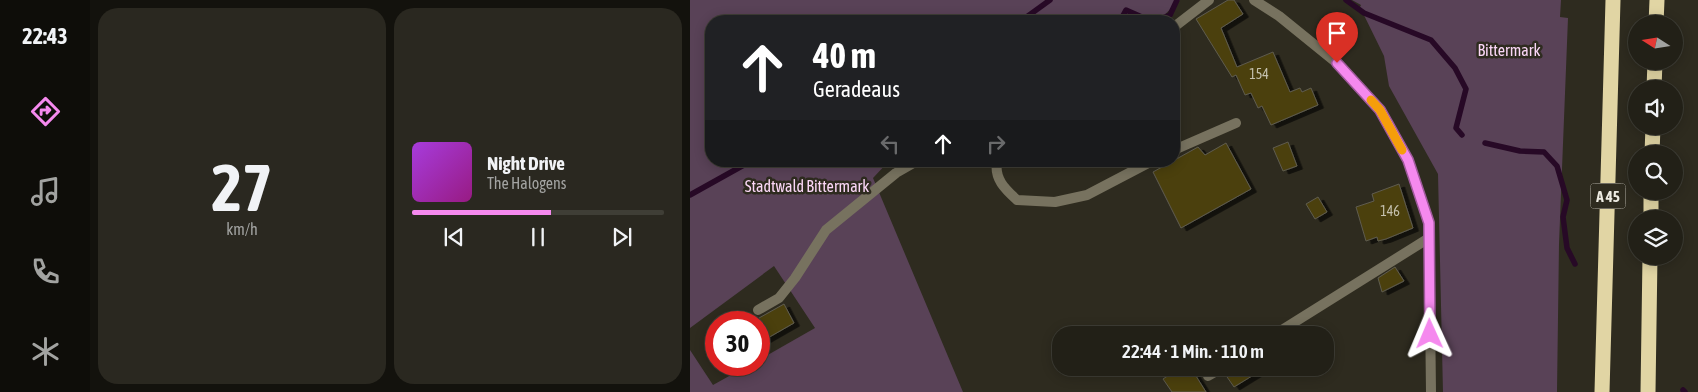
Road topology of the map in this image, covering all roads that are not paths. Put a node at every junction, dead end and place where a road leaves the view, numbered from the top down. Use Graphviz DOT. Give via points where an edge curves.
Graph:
graph roads {
  1 [pos="1209,0"];
  2 [pos="1254,0"];
  3 [pos="1613,0"];
  4 [pos="1657,0"];
  5 [pos="1656,15"];
  6 [pos="1180,22"];
  7 [pos="1236,123"];
  8 [pos="1180,147"];
  9 [pos="907,167"];
  10 [pos="996,167"];
  11 [pos="1141,167"];
  12 [pos="1429,238"];
  13 [pos="1650,265"];
  14 [pos="758,310"];
  15 [pos="1288,326"];
  16 [pos="1431,392"];
  17 [pos="1602,392"];
  18 [pos="1648,392"];
  1 -- 6 [label="street"];
  2 -- 12 [label="street" via="1337,63 1380,110 1408,160 1429,223"];
  3 -- 17 [label="highway, A 45"];
  4 -- 5 [label="highway"];
  7 -- 8 [label="street"];
  9 -- 14 [label="street" via="826,230 779,298"];
  10 -- 11 [label="street" via="999,181 1017,200 1055,202 1087,195"];
  12 -- 15 [label="street"];
  12 -- 16 [label="street"];
  13 -- 18 [label="highway"];
}
